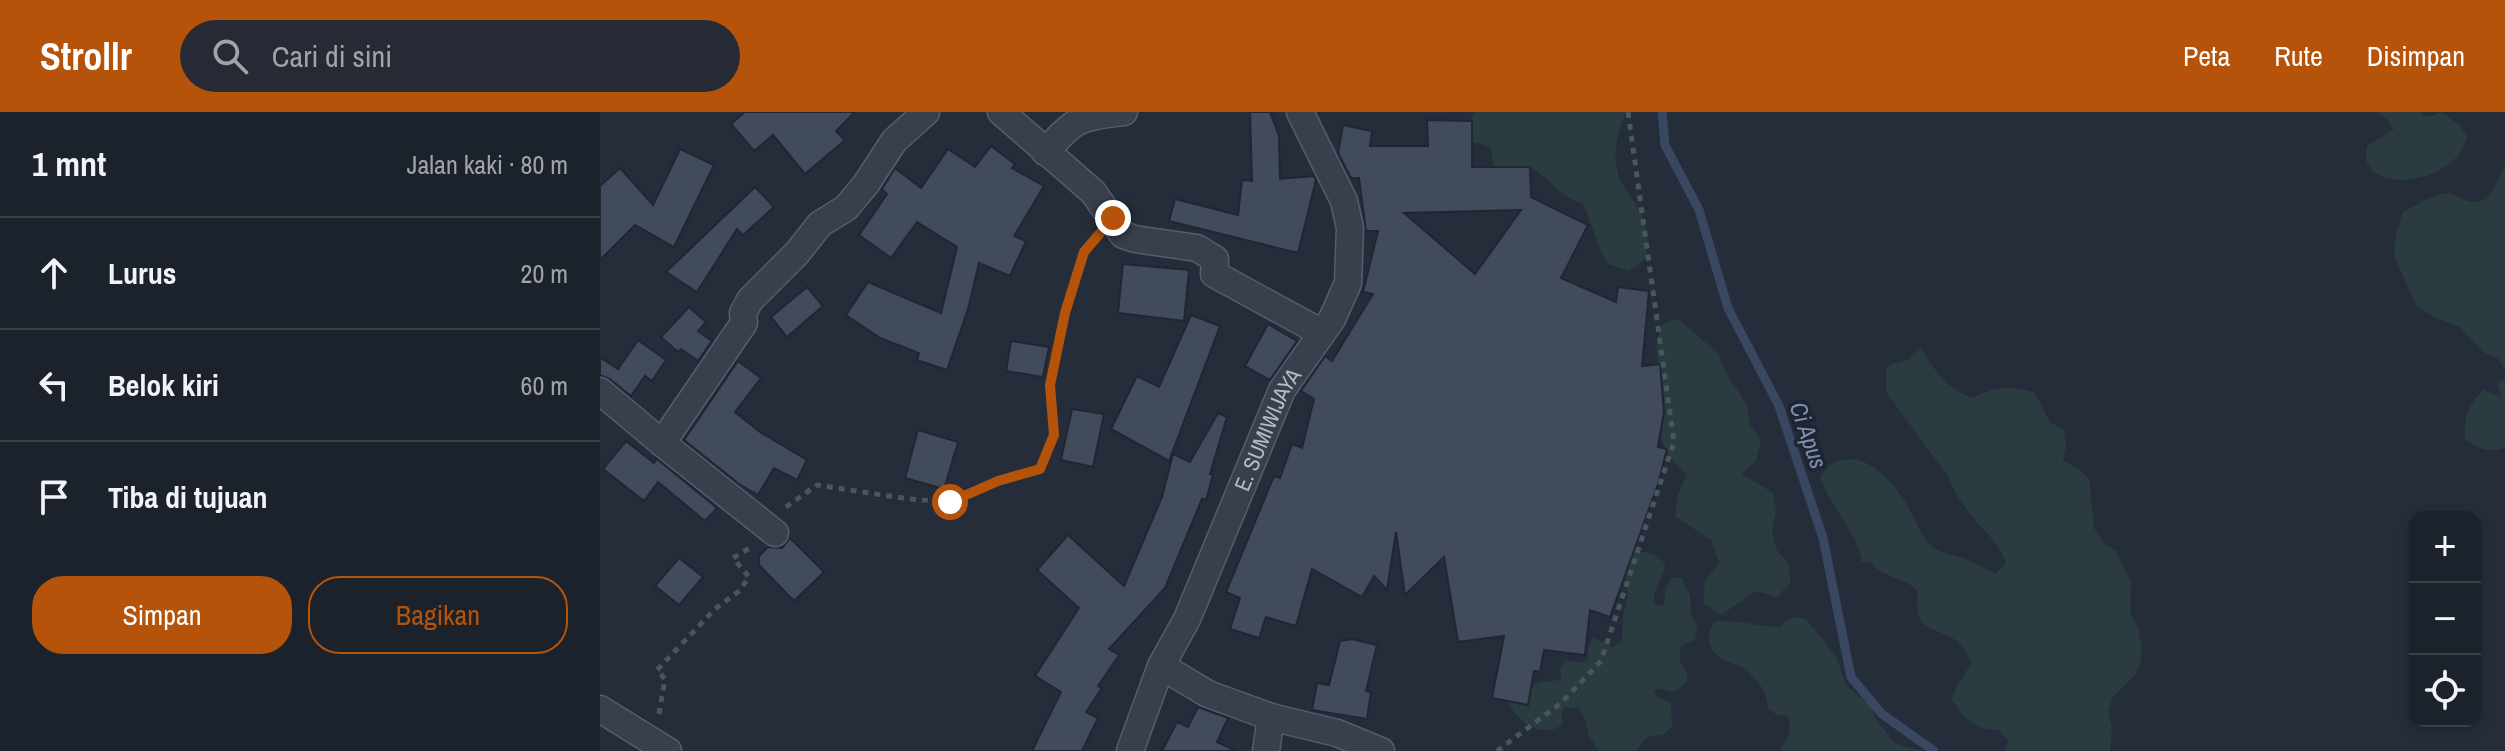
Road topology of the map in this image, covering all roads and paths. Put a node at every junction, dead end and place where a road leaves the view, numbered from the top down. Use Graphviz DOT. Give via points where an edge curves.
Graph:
graph roads {
  1 [pos="926,112"];
  2 [pos="1001,112"];
  3 [pos="1124,112"];
  4 [pos="1300,112"];
  5 [pos="1628,112"];
  6 [pos="1045,152"];
  7 [pos="1113,218"];
  8 [pos="1322,333"];
  9 [pos="600,393"];
  10 [pos="662,443"];
  11 [pos="775,533"];
  12 [pos="1161,666"];
  13 [pos="600,709"];
  14 [pos="1271,717"];
  15 [pos="661,747"];
  16 [pos="1130,751"];
  17 [pos="1266,751"];
  18 [pos="1381,751"];
  19 [pos="1497,751"];
  1 -- 10 [label="street" via="894,141 846,208 820,224 750,300 744,323"];
  2 -- 6 [label="street"];
  3 -- 6 [label="street" via="1071,124"];
  4 -- 8 [label="street, E. SUMIWIJAYA" via="1344,201 1350,228 1348,283"];
  5 -- 19 [label="path" via="1674,442 1601,661 1561,703"];
  6 -- 7 [label="street" via="1093,192"];
  7 -- 8 [label="street" via="1123,235 1210,254 1214,274"];
  7 -- 11 [label="path" via="1084,252 1065,313 1050,385 1054,435 1040,469 950,502 817,485 787,504"];
  8 -- 12 [label="street, E. SUMIWIJAYA" via="1282,390 1187,619"];
  9 -- 10 [label="street"];
  10 -- 11 [label="street"];
  11 -- 15 [label="path" via="733,558 749,577 657,670 665,679"];
  12 -- 14 [label="street" via="1208,694"];
  12 -- 16 [label="street, E. SUMIWIJAYA"];
  13 -- 15 [label="street"];
  14 -- 17 [label="street"];
  14 -- 18 [label="street" via="1337,733"];
}
